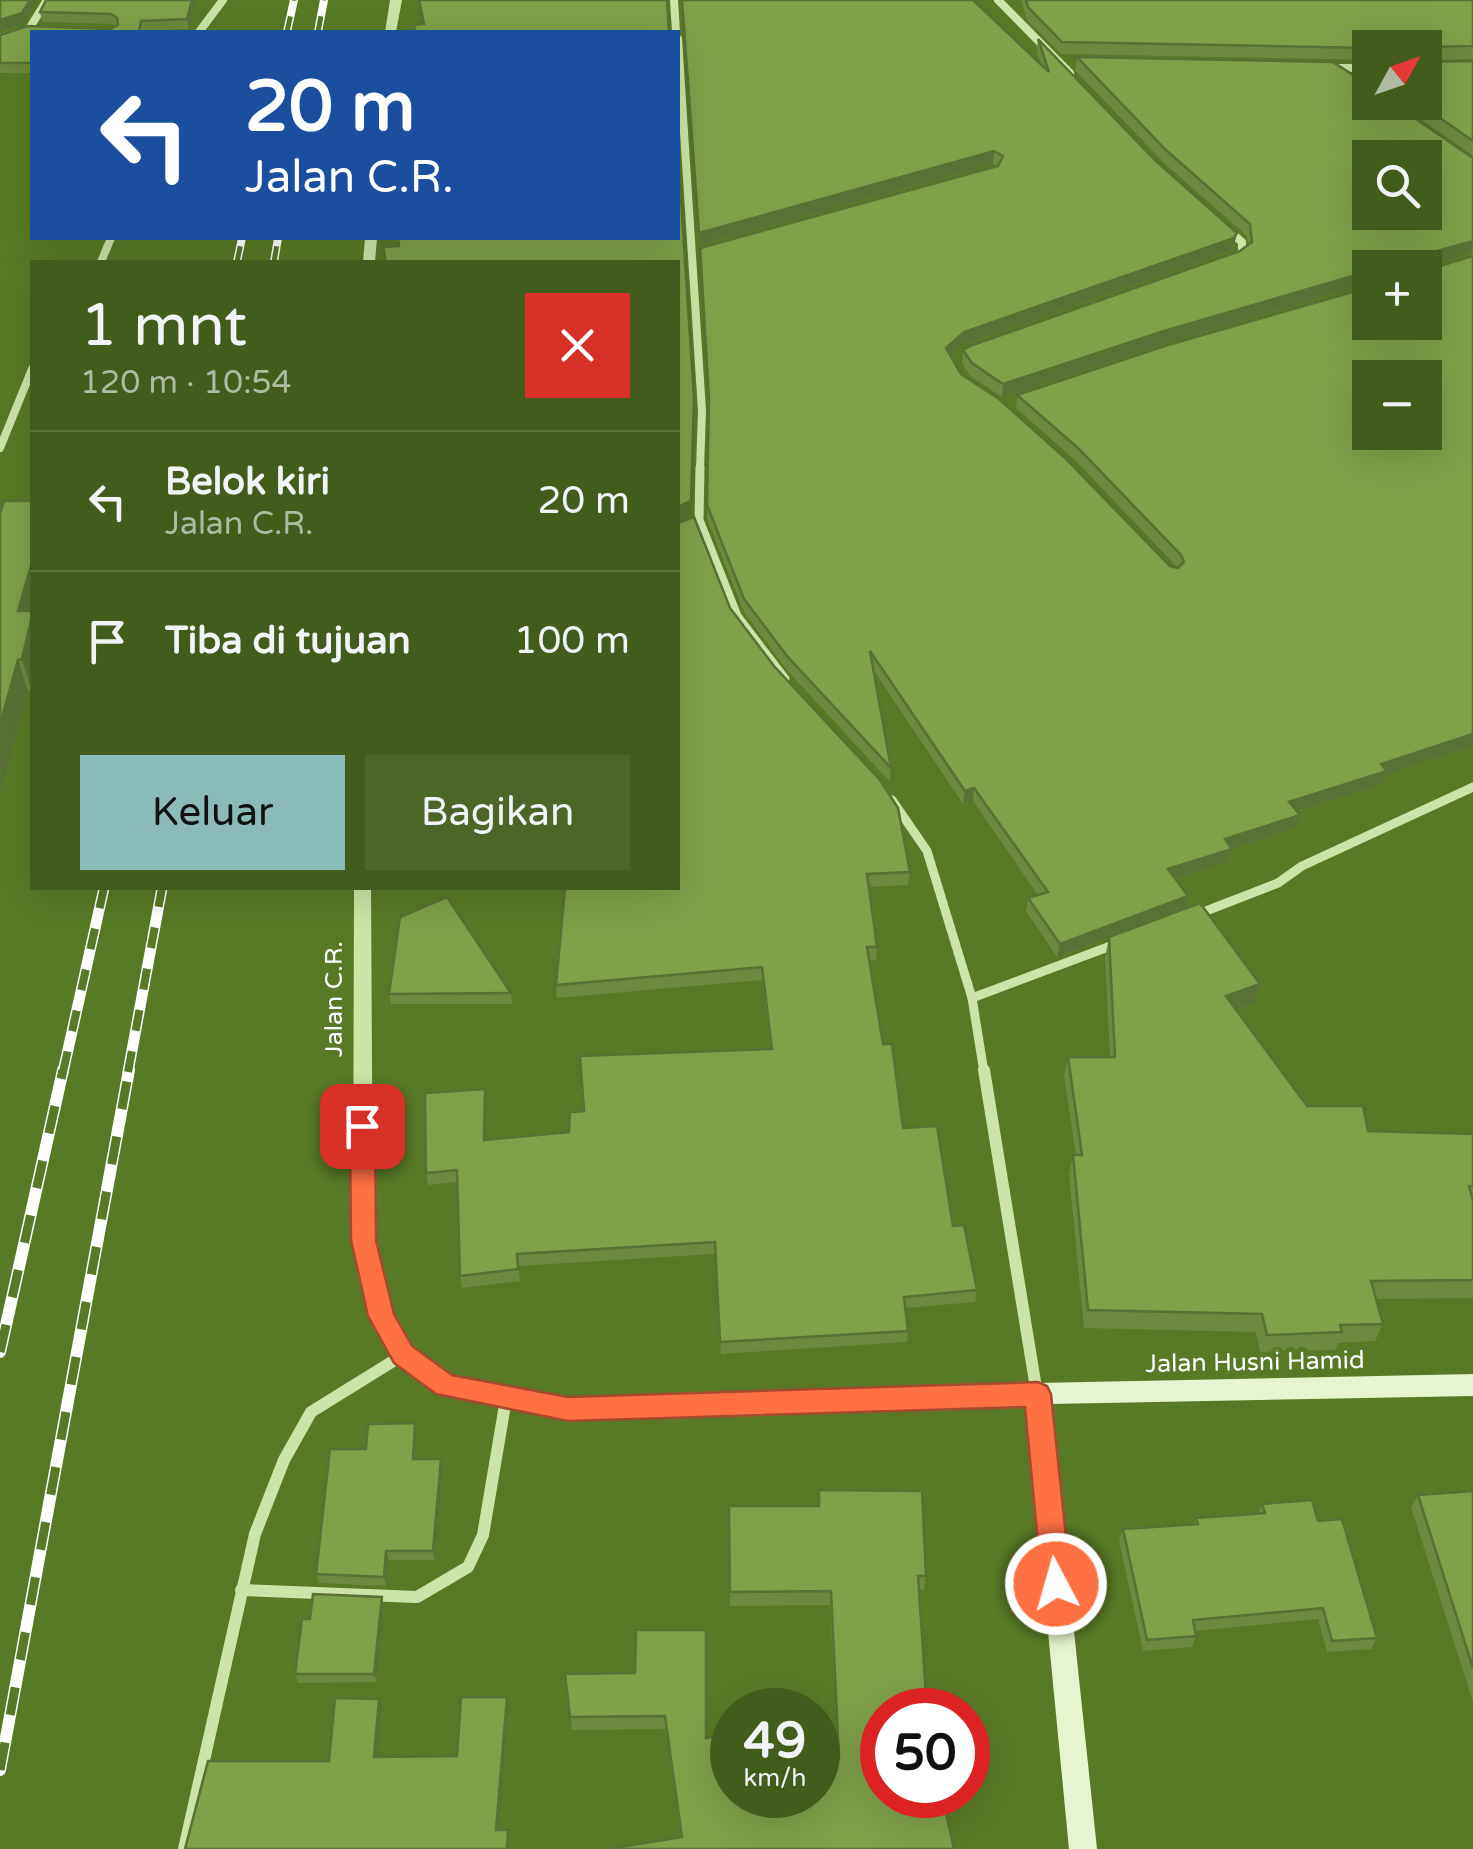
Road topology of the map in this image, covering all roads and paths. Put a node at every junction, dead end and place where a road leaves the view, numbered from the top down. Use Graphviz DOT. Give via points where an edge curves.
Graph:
graph roads {
  1 [pos="47,0"];
  2 [pos="223,0"];
  3 [pos="396,0"];
  4 [pos="674,0"];
  5 [pos="998,0"];
  6 [pos="29,29"];
  7 [pos="46,30"];
  8 [pos="200,30"];
  9 [pos="392,30"];
  10 [pos="676,30"];
  11 [pos="0,38"];
  12 [pos="1060,62"];
  13 [pos="1080,62"];
  14 [pos="1314,68"];
  15 [pos="1334,68"];
  16 [pos="1352,68"];
  17 [pos="1073,76"];
  18 [pos="1346,76"];
  19 [pos="680,84"];
  20 [pos="1214,218"];
  21 [pos="711,250"];
  22 [pos="692,256"];
  23 [pos="1219,264"];
  24 [pos="30,374"];
  25 [pos="0,448"];
  26 [pos="792,687"];
  27 [pos="1473,787"];
  28 [pos="885,788"];
  29 [pos="362,890"];
  30 [pos="1185,919"];
  31 [pos="1131,939"];
  32 [pos="972,998"];
  33 [pos="403,1355"];
  34 [pos="1473,1385"];
  35 [pos="1038,1394"];
  36 [pos="506,1399"];
  37 [pos="241,1590"];
  38 [pos="184,1849"];
  39 [pos="1083,1849"];
  1 -- 6 [label="street"];
  2 -- 8 [label="street"];
  3 -- 9 [label="street"];
  4 -- 10 [label="street"];
  5 -- 12 [label="street"];
  6 -- 7 [label="street"];
  6 -- 11 [label="street"];
  12 -- 13 [label="street"];
  12 -- 17 [label="street"];
  14 -- 15 [label="street"];
  15 -- 16 [label="street"];
  15 -- 18 [label="street"];
  19 -- 22 [label="street"];
  20 -- 23 [label="street" via="1242,242 1242,252"];
  21 -- 22 [label="street"];
  22 -- 26 [label="street" via="702,411 694,522 737,616"];
  24 -- 25 [label="street"];
  27 -- 30 [label="street" via="1302,866 1278,884"];
  28 -- 32 [label="street" via="927,851"];
  29 -- 33 [label="street, Jalan C.R." via="364,1240 382,1316"];
  31 -- 32 [label="street"];
  32 -- 35 [label="street"];
  33 -- 36 [label="street, Jalan C.R." via="445,1386"];
  33 -- 37 [label="street" via="310,1412 298,1428 254,1534"];
  34 -- 35 [label="main road, Jalan Husni Hamid"];
  35 -- 36 [label="street, Jalan C.R." via="626,1409"];
  35 -- 39 [label="main road"];
  36 -- 37 [label="street" via="484,1536 468,1567 418,1597"];
  37 -- 38 [label="street"];
}
